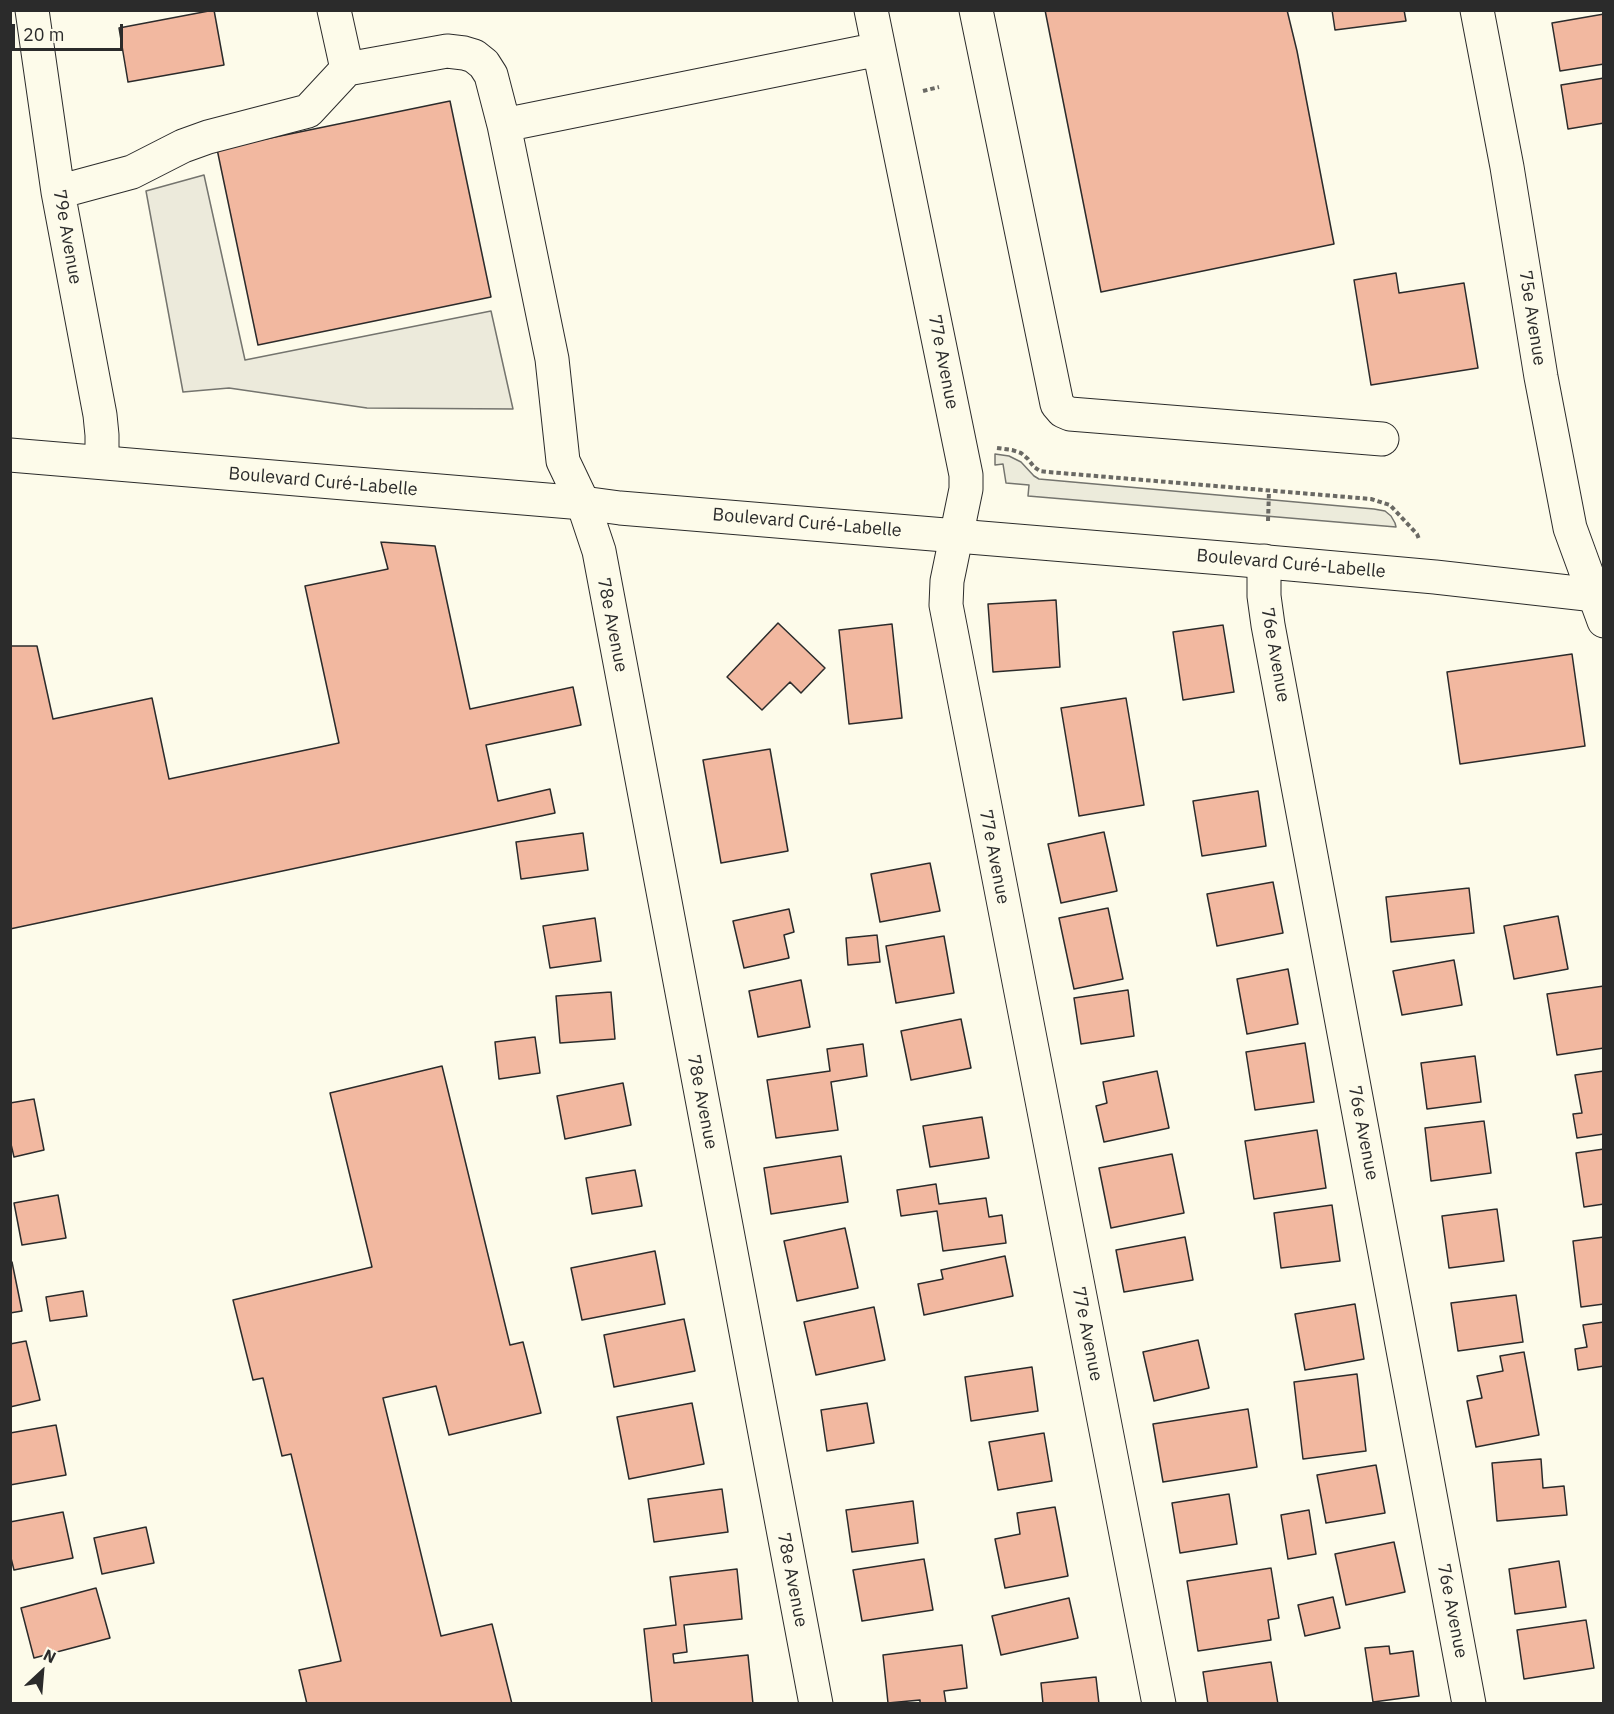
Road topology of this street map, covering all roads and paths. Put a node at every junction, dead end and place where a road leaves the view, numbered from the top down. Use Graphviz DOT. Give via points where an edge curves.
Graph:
graph roads {
  1 [pos="32,10"];
  2 [pos="334,10"];
  3 [pos="871,10"];
  4 [pos="976,10"];
  5 [pos="1477,10"];
  6 [pos="879,49"];
  7 [pos="347,69"];
  8 [pos="939,87"];
  9 [pos="923,91"];
  10 [pos="504,125"];
  11 [pos="58,192"];
  12 [pos="1382,439"];
  13 [pos="996,448"];
  14 [pos="10,455"];
  15 [pos="102,462"];
  16 [pos="1269,491"];
  17 [pos="583,503"];
  18 [pos="1268,521"];
  19 [pos="1417,534"];
  20 [pos="956,535"];
  21 [pos="1264,561"];
  22 [pos="1601,604"];
  23 [pos="816,1704"];
  24 [pos="1159,1704"];
  25 [pos="1469,1704"];
  1 -- 11 [label="street, 79e Avenue"];
  2 -- 7 [label="street"];
  3 -- 6 [label="street, 77e Avenue"];
  4 -- 12 [label="street" via="1057,404 1063,411"];
  5 -- 22 [label="street, 75e Avenue" via="1570,528"];
  6 -- 10 [label="street"];
  6 -- 20 [label="street, 77e Avenue" via="966,475"];
  7 -- 10 [label="street, 78e Avenue" via="447,51 474,56 491,75"];
  7 -- 11 [label="street" via="308,111 208,137 132,172"];
  8 -- 9 [label="path"];
  10 -- 17 [label="street, 78e Avenue" via="552,359 563,461"];
  11 -- 15 [label="street, 79e Avenue" via="98,405"];
  13 -- 16 [label="path" via="1021,453 1034,467 1048,472"];
  14 -- 15 [label="street, Boulevard Curé-Labelle"];
  15 -- 17 [label="street, Boulevard Curé-Labelle"];
  16 -- 18 [label="path"];
  16 -- 19 [label="path" via="1383,501"];
  17 -- 20 [label="street, Boulevard Curé-Labelle"];
  17 -- 23 [label="street, 78e Avenue" via="599,551"];
  20 -- 21 [label="street, Boulevard Curé-Labelle"];
  20 -- 24 [label="street, 77e Avenue" via="946,581 946,605"];
  21 -- 22 [label="street, Boulevard Curé-Labelle" via="1435,577"];
  21 -- 25 [label="street, 76e Avenue" via="1268,624"];
}
